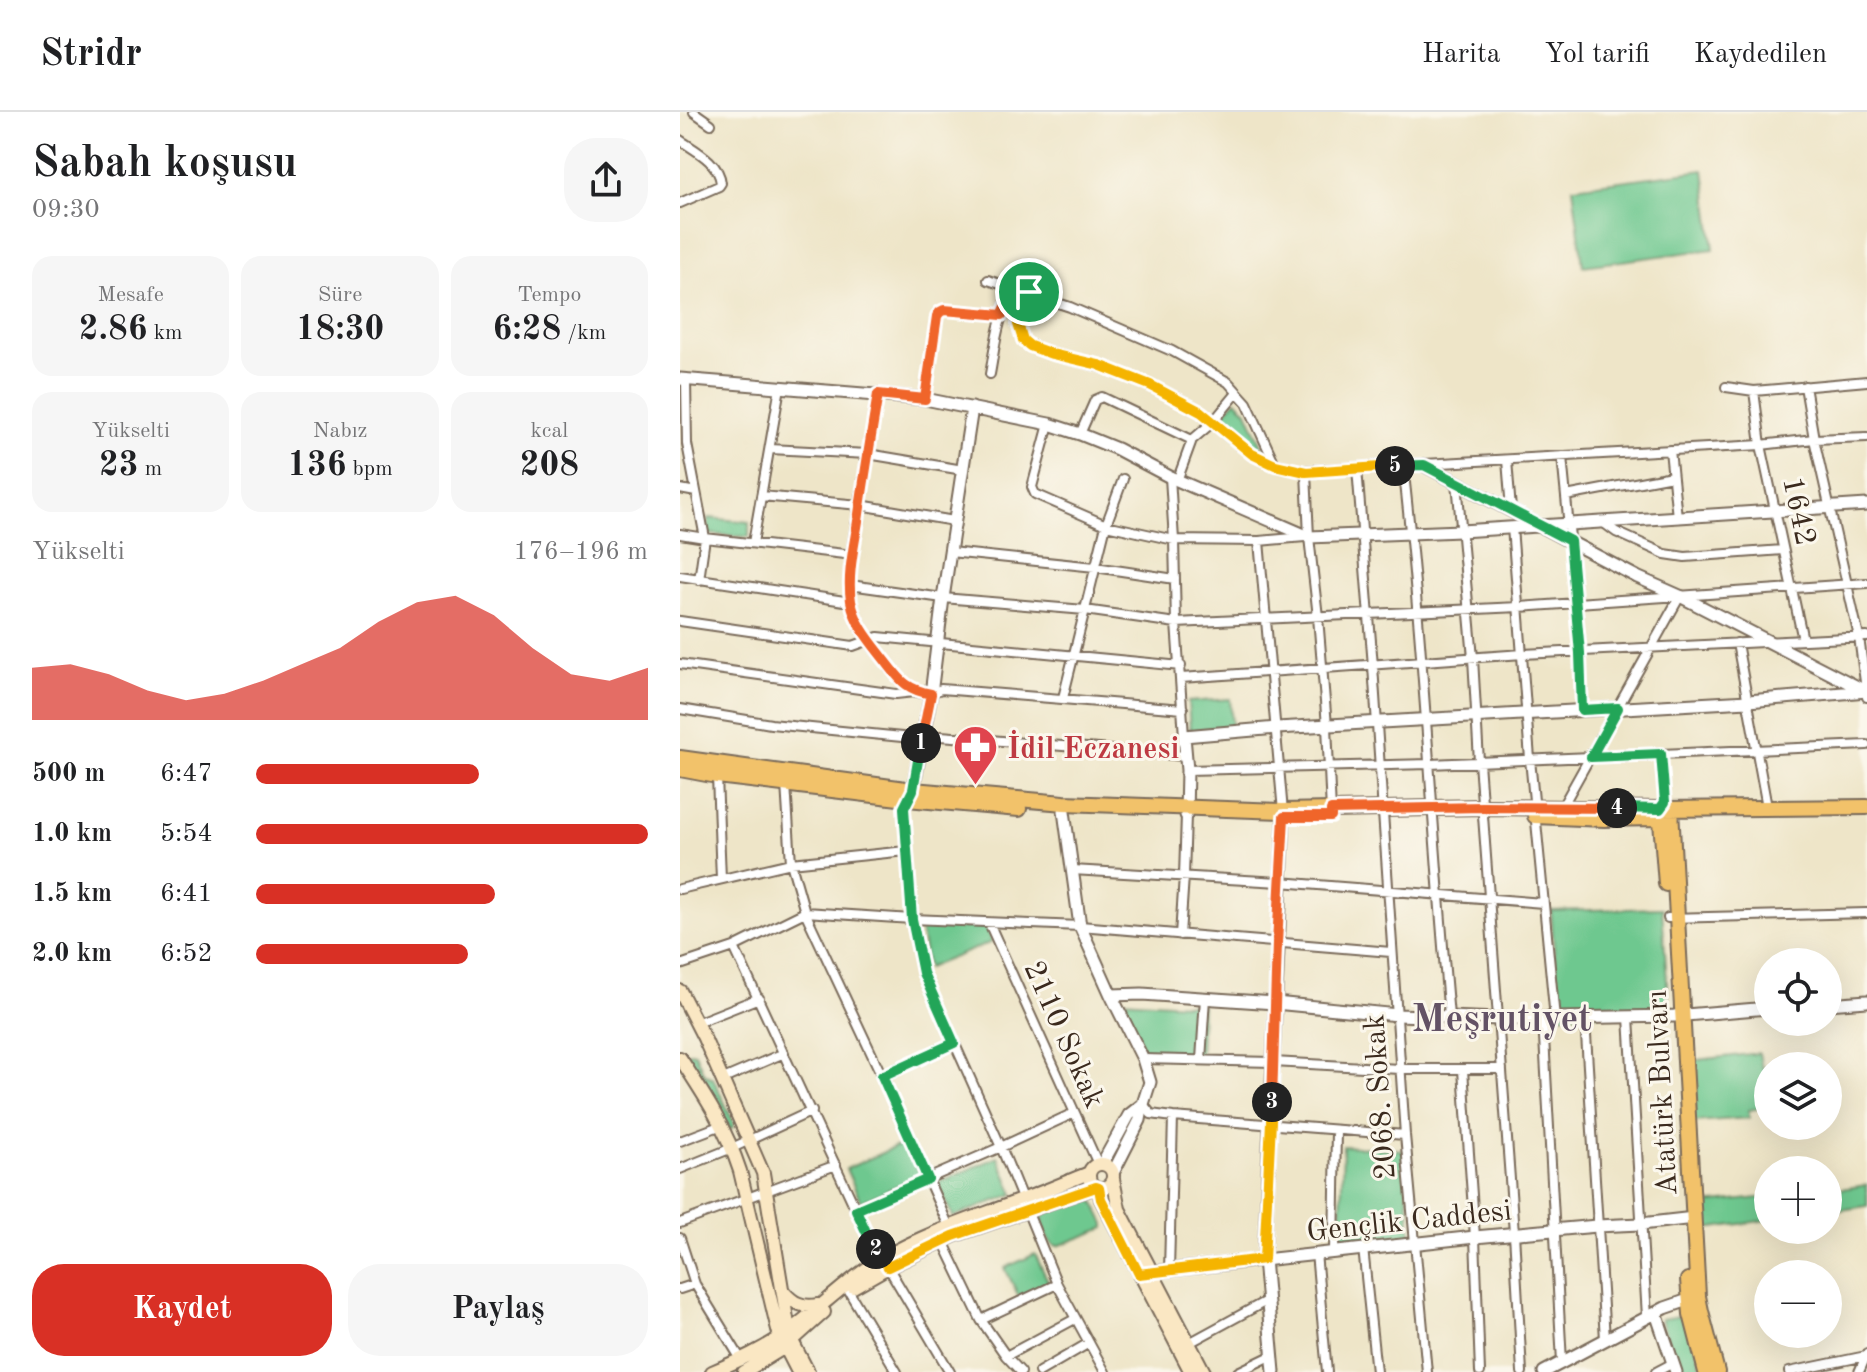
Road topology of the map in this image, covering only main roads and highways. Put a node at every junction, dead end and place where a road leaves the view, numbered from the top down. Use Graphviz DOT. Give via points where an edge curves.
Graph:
graph roads {
  1 [pos="680,758"];
  2 [pos="680,769"];
  3 [pos="910,794"];
  4 [pos="1867,807"];
  5 [pos="1186,811"];
  6 [pos="1666,811"];
  7 [pos="1535,812"];
  8 [pos="1867,817"];
  9 [pos="680,991"];
  10 [pos="680,1058"];
  11 [pos="1096,1167"];
  12 [pos="1113,1176"];
  13 [pos="1097,1188"];
  14 [pos="1025,1206"];
  15 [pos="885,1263"];
  16 [pos="1144,1272"];
  17 [pos="783,1291"];
  18 [pos="1694,1298"];
  19 [pos="821,1304"];
  20 [pos="786,1339"];
  21 [pos="744,1367"];
  22 [pos="1195,1370"];
  23 [pos="712,1372"];
  24 [pos="798,1372"];
  25 [pos="808,1372"];
  26 [pos="1706,1372"];
  27 [pos="1717,1372"];
  1 -- 3 [label="main road"];
  2 -- 3 [label="main road"];
  3 -- 5 [label="main road"];
  3 -- 5 [label="main road" via="1064,811"];
  4 -- 6 [label="main road"];
  5 -- 7 [label="main road"];
  6 -- 7 [label="main road" via="1562,807"];
  6 -- 7 [label="main road" via="1604,819"];
  6 -- 8 [label="main road"];
  6 -- 18 [label="main road"];
  9 -- 17 [label="main road" via="763,1173"];
  10 -- 20 [label="main road" via="732,1148"];
  11 -- 12 [label="main road" via="1110,1167"];
  11 -- 13 [label="main road" via="1090,1181"];
  11 -- 14 [label="main road"];
  12 -- 13 [label="main road" via="1107,1187"];
  12 -- 16 [label="main road" via="1119,1209"];
  13 -- 14 [label="main road"];
  13 -- 16 [label="main road"];
  14 -- 15 [label="main road"];
  15 -- 19 [label="main road"];
  15 -- 20 [label="main road"];
  16 -- 22 [label="main road"];
  16 -- 22 [label="main road" via="1189,1343"];
  17 -- 19 [label="main road" via="800,1305"];
  17 -- 20 [label="main road"];
  18 -- 26 [label="main road"];
  18 -- 27 [label="main road"];
  19 -- 20 [label="main road"];
  20 -- 21 [label="main road"];
  20 -- 24 [label="main road"];
  20 -- 25 [label="main road"];
  21 -- 23 [label="main road"];
}
